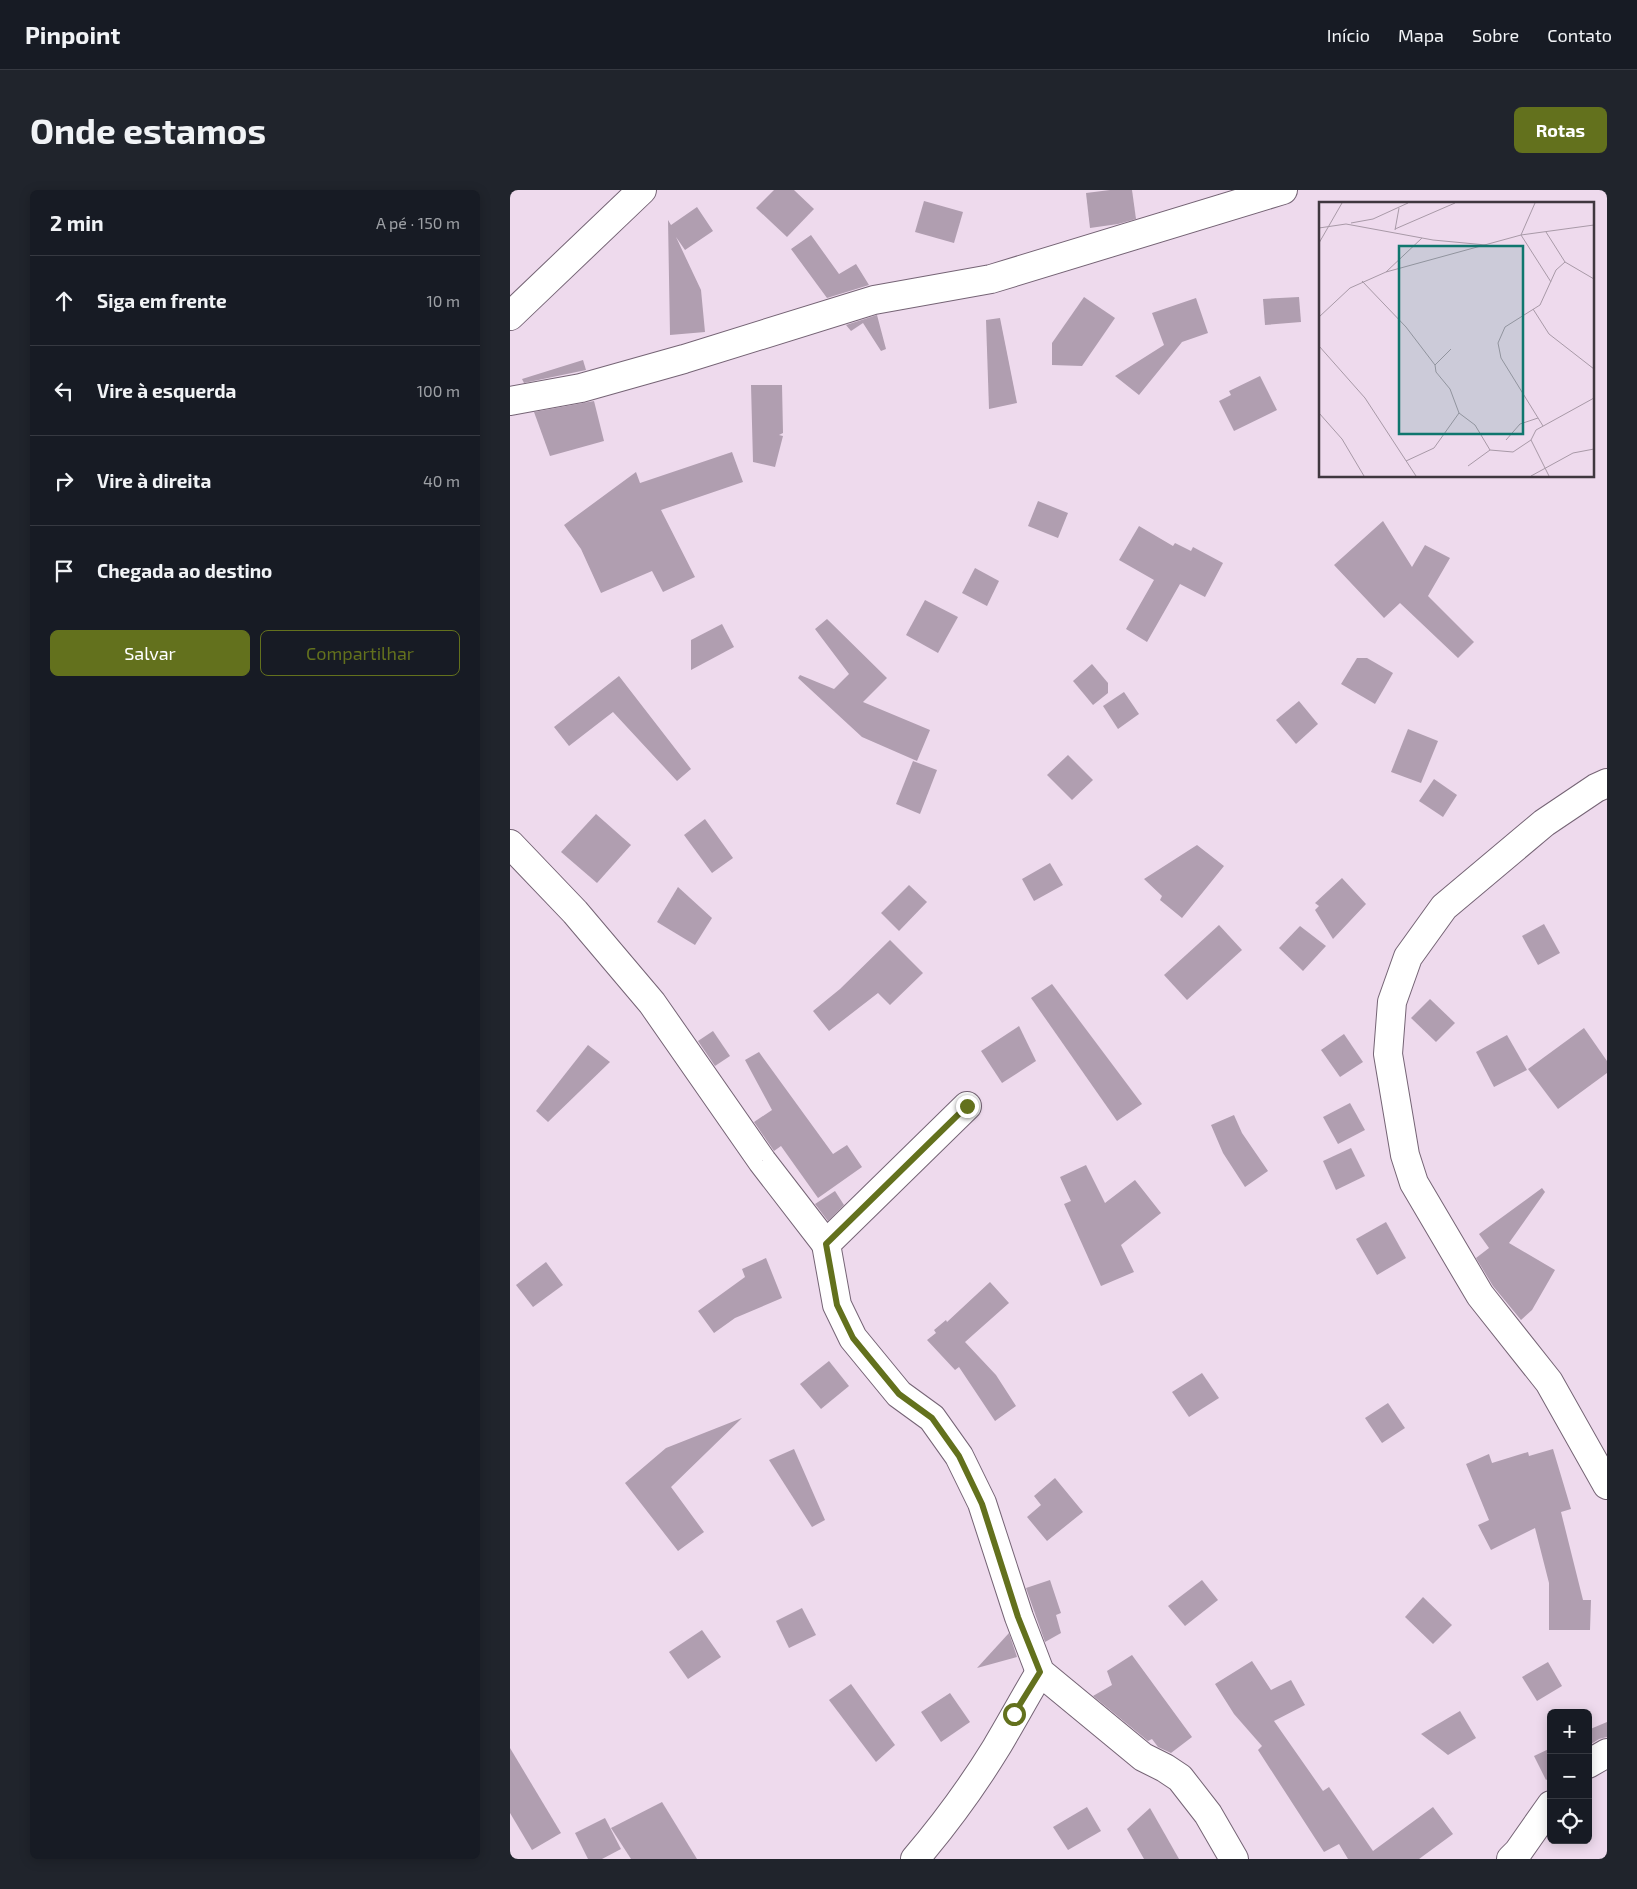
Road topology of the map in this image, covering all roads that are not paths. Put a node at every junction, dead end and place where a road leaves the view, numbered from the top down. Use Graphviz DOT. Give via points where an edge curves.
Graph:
graph roads {
  1 [pos="642,190"];
  2 [pos="1282,190"];
  3 [pos="510,316"];
  4 [pos="510,401"];
  5 [pos="1607,783"];
  6 [pos="510,844"];
  7 [pos="967,1106"];
  8 [pos="826,1244"];
  9 [pos="1607,1485"];
  10 [pos="1040,1672"];
  11 [pos="1607,1752"];
  12 [pos="1592,1761"];
  13 [pos="1547,1811"];
  14 [pos="915,1859"];
  15 [pos="1234,1859"];
  16 [pos="1511,1859"];
  1 -- 3 [label="street"];
  2 -- 4 [label="street" via="991,279 874,300 581,388"];
  5 -- 9 [label="street" via="1544,823 1444,907 1408,957 1392,1002 1388,1054 1405,1155 1414,1183 1480,1294 1549,1382"];
  6 -- 8 [label="street" via="652,1003 762,1162"];
  7 -- 8 [label="street"];
  8 -- 10 [label="street" via="837,1305 853,1338 899,1394 932,1418 959,1456 982,1504 1018,1617"];
  10 -- 14 [label="street" via="970,1790"];
  10 -- 15 [label="street" via="1144,1757 1180,1778 1208,1814"];
  11 -- 12 [label="street"];
  13 -- 16 [label="street"];
}
